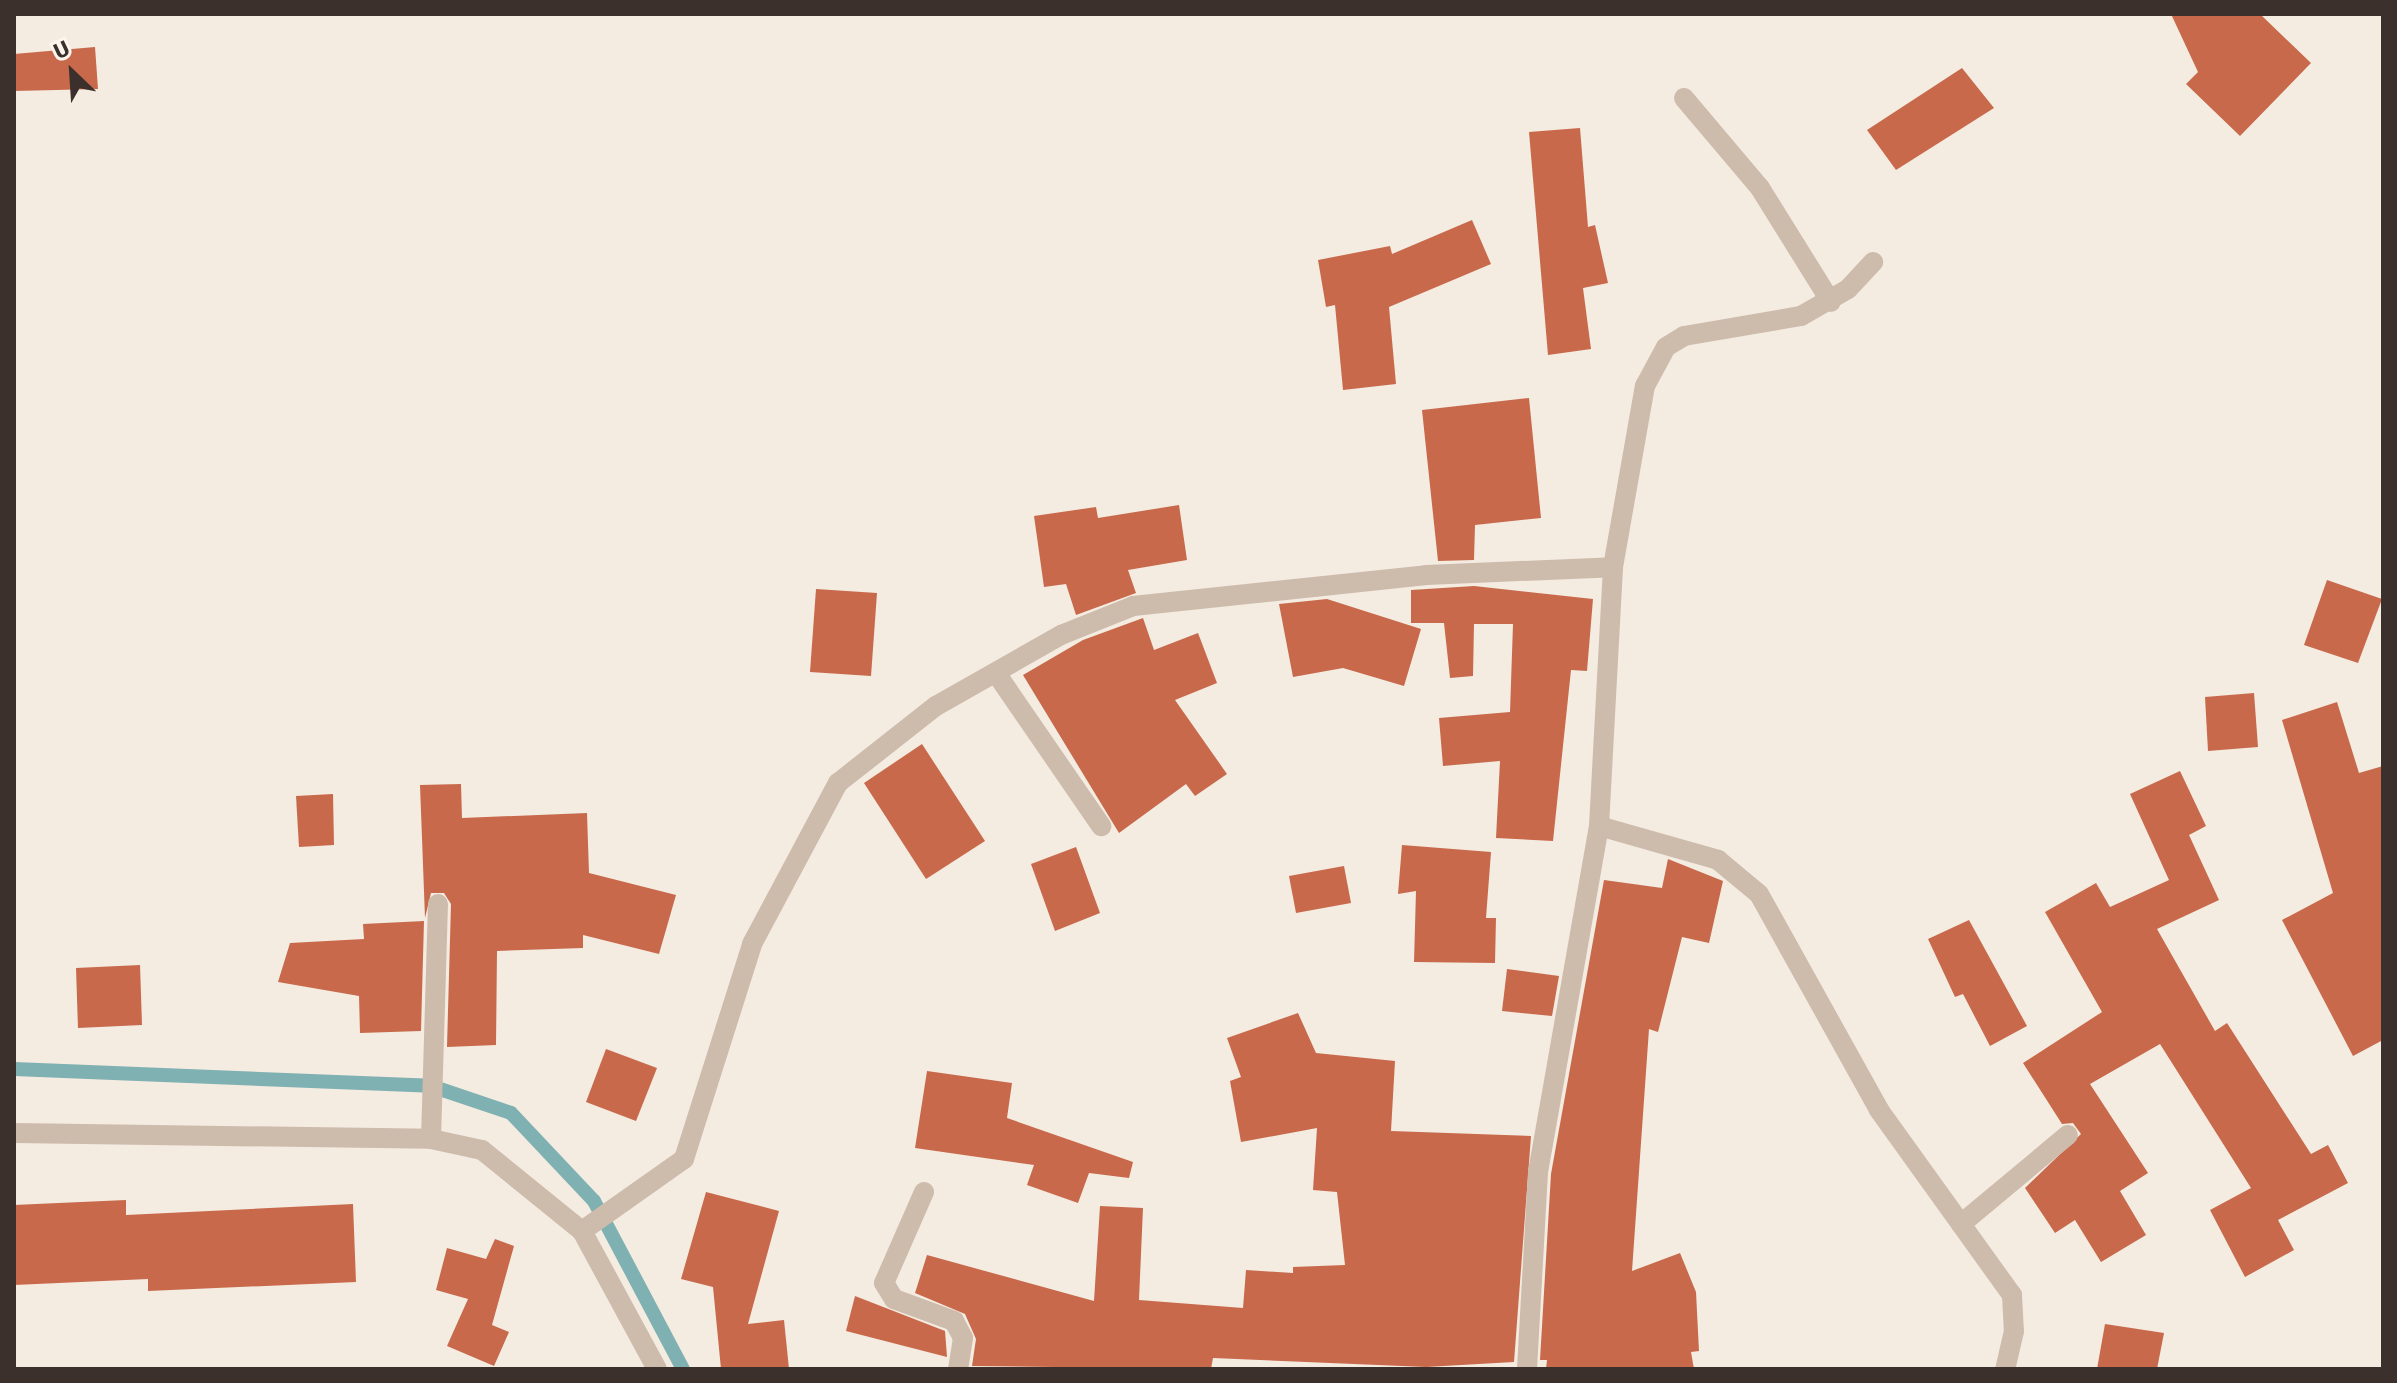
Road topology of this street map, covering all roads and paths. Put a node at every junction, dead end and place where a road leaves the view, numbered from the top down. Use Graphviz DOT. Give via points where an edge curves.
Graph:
graph roads {
  1 [pos="1684,98"];
  2 [pos="1873,262"];
  3 [pos="1831,302"];
  4 [pos="1613,567"];
  5 [pos="996,673"];
  6 [pos="1101,826"];
  7 [pos="1599,826"];
  8 [pos="438,904"];
  9 [pos="14,1133"];
  10 [pos="2068,1135"];
  11 [pos="431,1139"];
  12 [pos="924,1192"];
  13 [pos="597,1222"];
  14 [pos="1961,1224"];
  15 [pos="657,1369"];
  16 [pos="958,1369"];
  17 [pos="1527,1369"];
  18 [pos="2005,1369"];
  1 -- 3 [label="street" via="1760,188"];
  2 -- 3 [label="street"];
  3 -- 4 [label="street" via="1801,316 1684,336 1666,347 1645,386"];
  4 -- 5 [label="street" via="1426,575 1162,601 1061,635"];
  4 -- 7 [label="street"];
  5 -- 6 [label="street"];
  5 -- 13 [label="street" via="889,736 838,783 752,944 684,1159"];
  7 -- 14 [label="street" via="1718,860 1746,878 1775,915 1879,1110"];
  7 -- 17 [label="street" via="1538,1172"];
  8 -- 11 [label="street"];
  9 -- 11 [label="street"];
  10 -- 14 [label="street"];
  11 -- 13 [label="street" via="482,1150"];
  12 -- 16 [label="street" via="884,1283 894,1299 954,1321 963,1338"];
  13 -- 15 [label="street"];
  14 -- 18 [label="street" via="2012,1295 2014,1331"];
}
